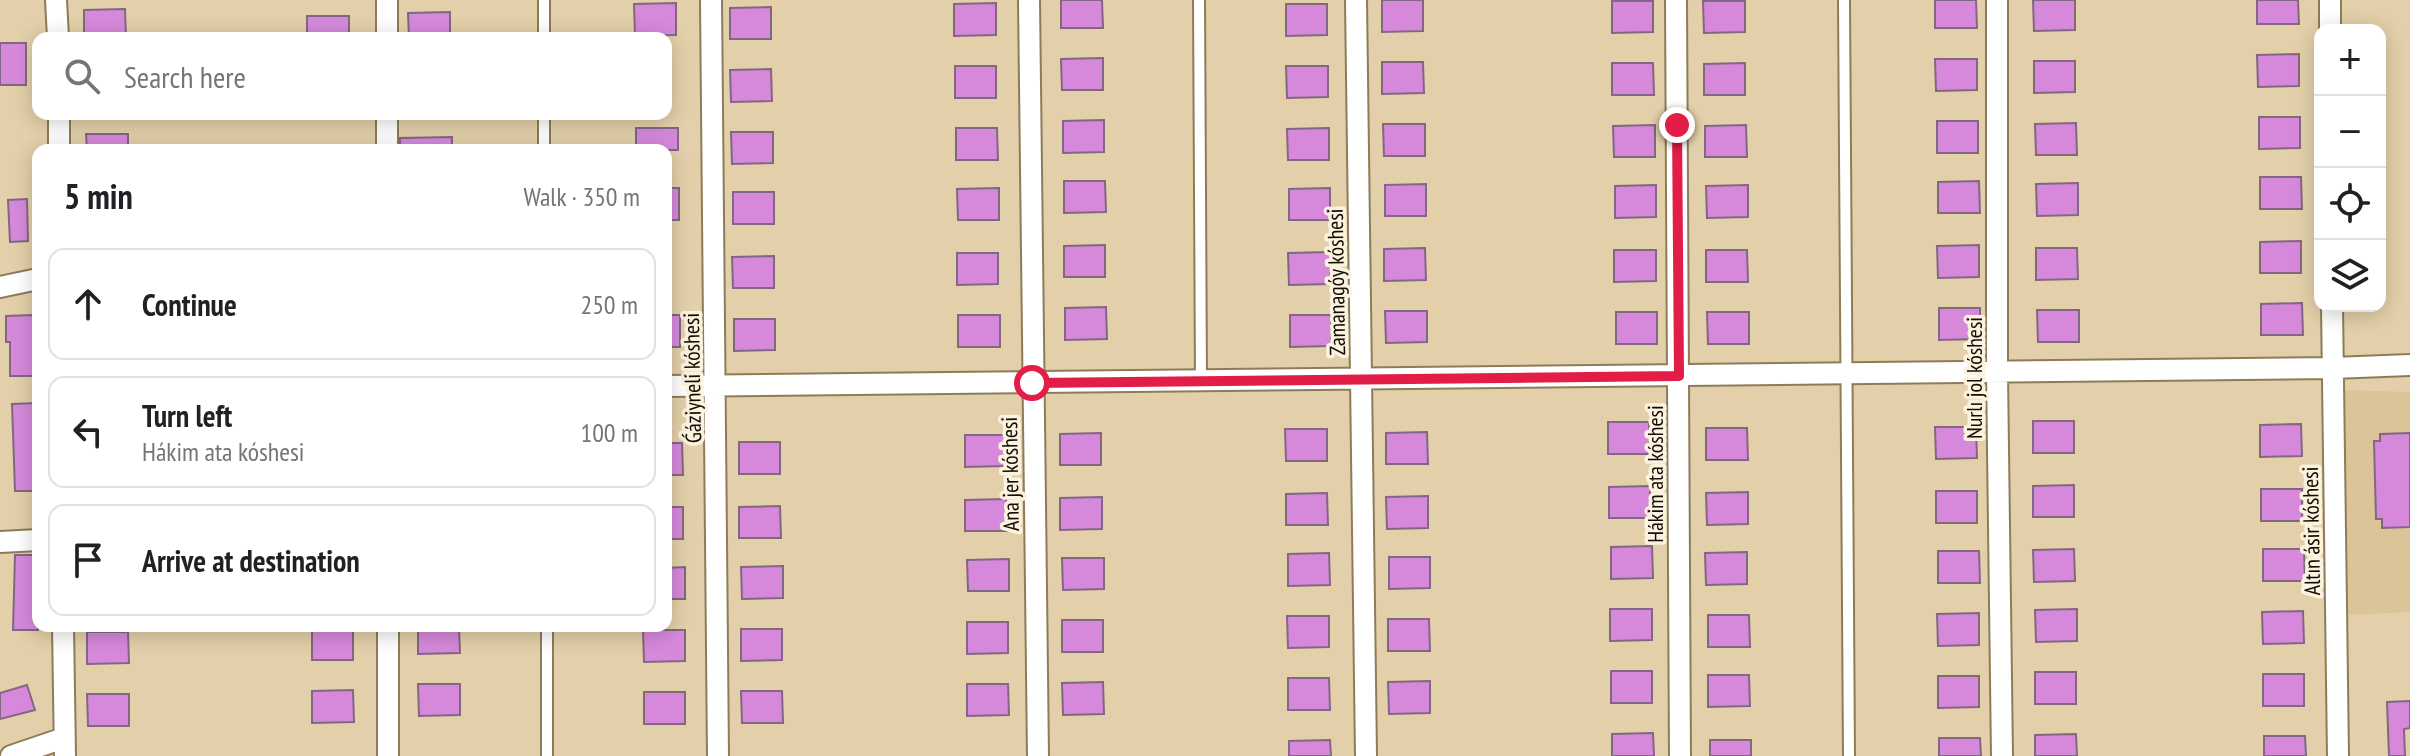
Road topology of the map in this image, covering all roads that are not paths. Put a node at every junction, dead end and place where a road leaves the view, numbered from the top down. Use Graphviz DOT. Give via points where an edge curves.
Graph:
graph roads {
  1 [pos="56,0"];
  2 [pos="387,0"];
  3 [pos="544,0"];
  4 [pos="711,0"];
  5 [pos="1029,0"];
  6 [pos="1199,0"];
  7 [pos="1356,0"];
  8 [pos="1676,0"];
  9 [pos="1844,0"];
  10 [pos="1997,0"];
  11 [pos="2330,0"];
  12 [pos="2330,24"];
  13 [pos="58,32"];
  14 [pos="387,32"];
  15 [pos="544,32"];
  16 [pos="59,120"];
  17 [pos="387,120"];
  18 [pos="544,120"];
  19 [pos="59,144"];
  20 [pos="387,144"];
  21 [pos="544,144"];
  22 [pos="32,280"];
  23 [pos="0,287"];
  24 [pos="2332,312"];
  25 [pos="2410,365"];
  26 [pos="2333,368"];
  27 [pos="1997,372"];
  28 [pos="1847,374"];
  29 [pos="1679,376"];
  30 [pos="1362,379"];
  31 [pos="1201,381"];
  32 [pos="1032,383"];
  33 [pos="672,386"];
  34 [pos="716,387"];
  35 [pos="32,540"];
  36 [pos="0,542"];
  37 [pos="63,632"];
  38 [pos="388,632"];
  39 [pos="547,632"];
  40 [pos="65,747"];
  41 [pos="11,756"];
  42 [pos="388,756"];
  43 [pos="547,756"];
  44 [pos="718,756"];
  45 [pos="1038,756"];
  46 [pos="1366,756"];
  47 [pos="1680,756"];
  48 [pos="1849,756"];
  49 [pos="2002,756"];
  50 [pos="2338,756"];
  1 -- 13 [label="street"];
  2 -- 14 [label="street"];
  3 -- 15 [label="lane"];
  4 -- 34 [label="street, Ǵáziyneli kóshesi"];
  5 -- 32 [label="street, Ana jer kóshesi"];
  6 -- 31 [label="lane"];
  7 -- 30 [label="street, Zamanagóy kóshesi"];
  8 -- 29 [label="street, Hákim ata kóshesi"];
  9 -- 28 [label="lane"];
  10 -- 27 [label="street, Nurlı jol kóshesi"];
  11 -- 12 [label="street"];
  16 -- 19 [label="street"];
  17 -- 20 [label="street"];
  18 -- 21 [label="lane"];
  22 -- 23 [label="street"];
  24 -- 26 [label="street, Altın ásir kóshesi"];
  25 -- 26 [label="street"];
  26 -- 27 [label="street"];
  26 -- 50 [label="street, Altın ásir kóshesi"];
  27 -- 28 [label="street"];
  27 -- 49 [label="street, Nurlı jol kóshesi"];
  28 -- 29 [label="street"];
  28 -- 48 [label="lane"];
  29 -- 30 [label="street"];
  29 -- 47 [label="street, Hákim ata kóshesi"];
  30 -- 31 [label="street"];
  30 -- 46 [label="street, Zamanagóy kóshesi"];
  31 -- 32 [label="street"];
  32 -- 34 [label="street"];
  32 -- 45 [label="street, Ana jer kóshesi"];
  33 -- 34 [label="street"];
  34 -- 44 [label="street, Ǵáziyneli kóshesi"];
  35 -- 36 [label="street"];
  37 -- 40 [label="street"];
  38 -- 42 [label="street"];
  39 -- 43 [label="lane"];
  40 -- 41 [label="street"];
}
